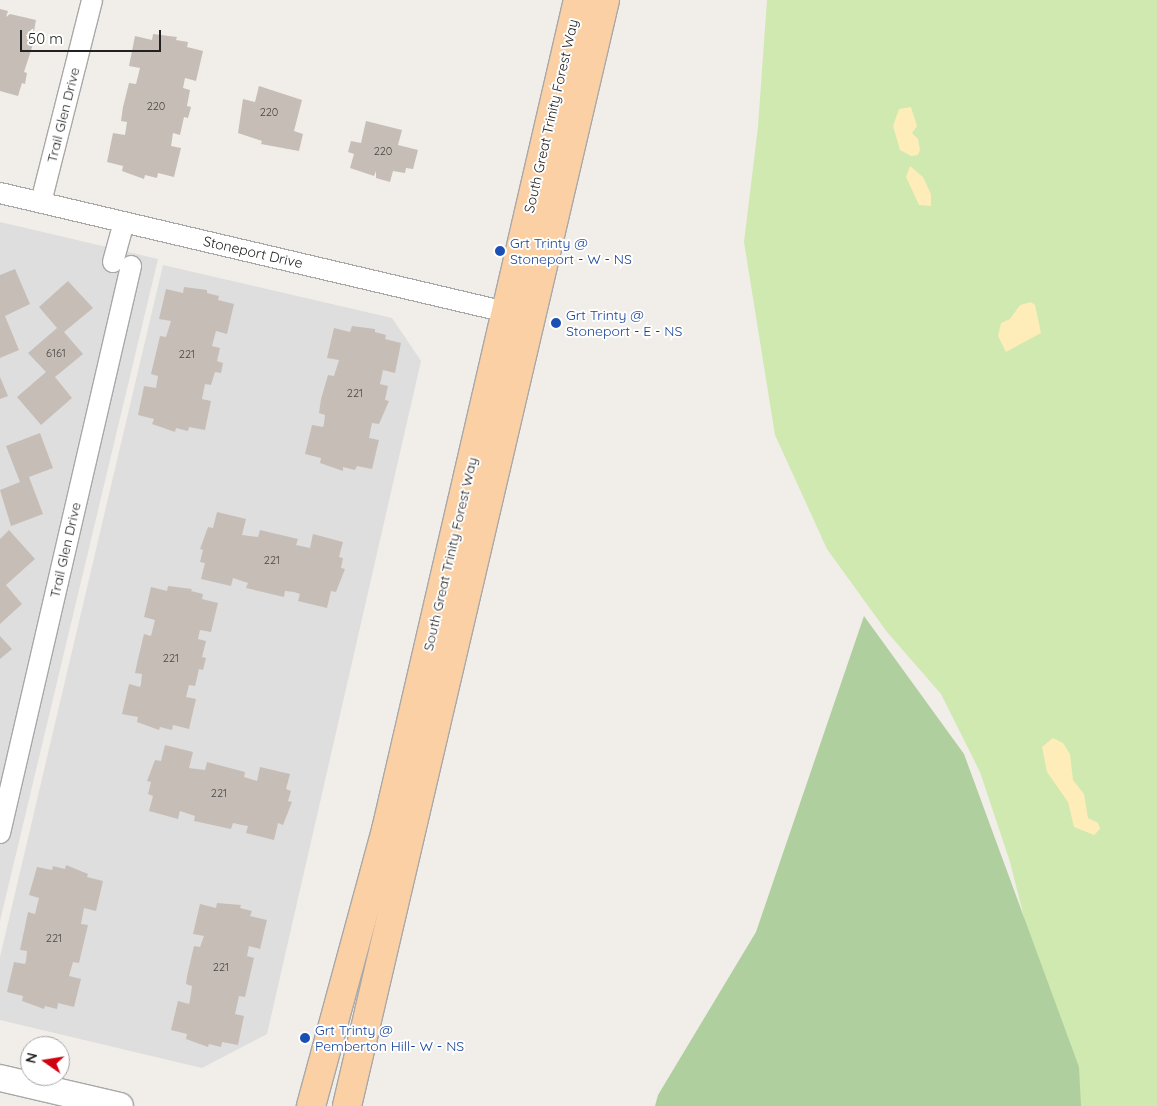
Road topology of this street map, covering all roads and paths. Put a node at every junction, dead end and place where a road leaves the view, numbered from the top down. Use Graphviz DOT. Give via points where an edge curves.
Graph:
graph roads {
  1 [pos="92,0"];
  2 [pos="578,0"];
  3 [pos="605,0"];
  4 [pos="0,193"];
  5 [pos="41,202"];
  6 [pos="124,222"];
  7 [pos="506,312"];
  8 [pos="0,833"];
  9 [pos="0,1078"];
  10 [pos="120,1106"];
  11 [pos="311,1106"];
  12 [pos="347,1106"];
  1 -- 5 [label="street, Trail Glen Drive"];
  2 -- 7 [label="main road, South Great Trinity Forest Way"];
  3 -- 12 [label="main road, South Great Trinity Forest Way"];
  4 -- 5 [label="street, Stoneport Drive"];
  5 -- 6 [label="street, Stoneport Drive"];
  6 -- 7 [label="street, Stoneport Drive"];
  6 -- 8 [label="street, Trail Glen Drive" via="122,264"];
  7 -- 11 [label="main road, South Great Trinity Forest Way" via="386,830"];
  9 -- 10 [label="street"];
}
